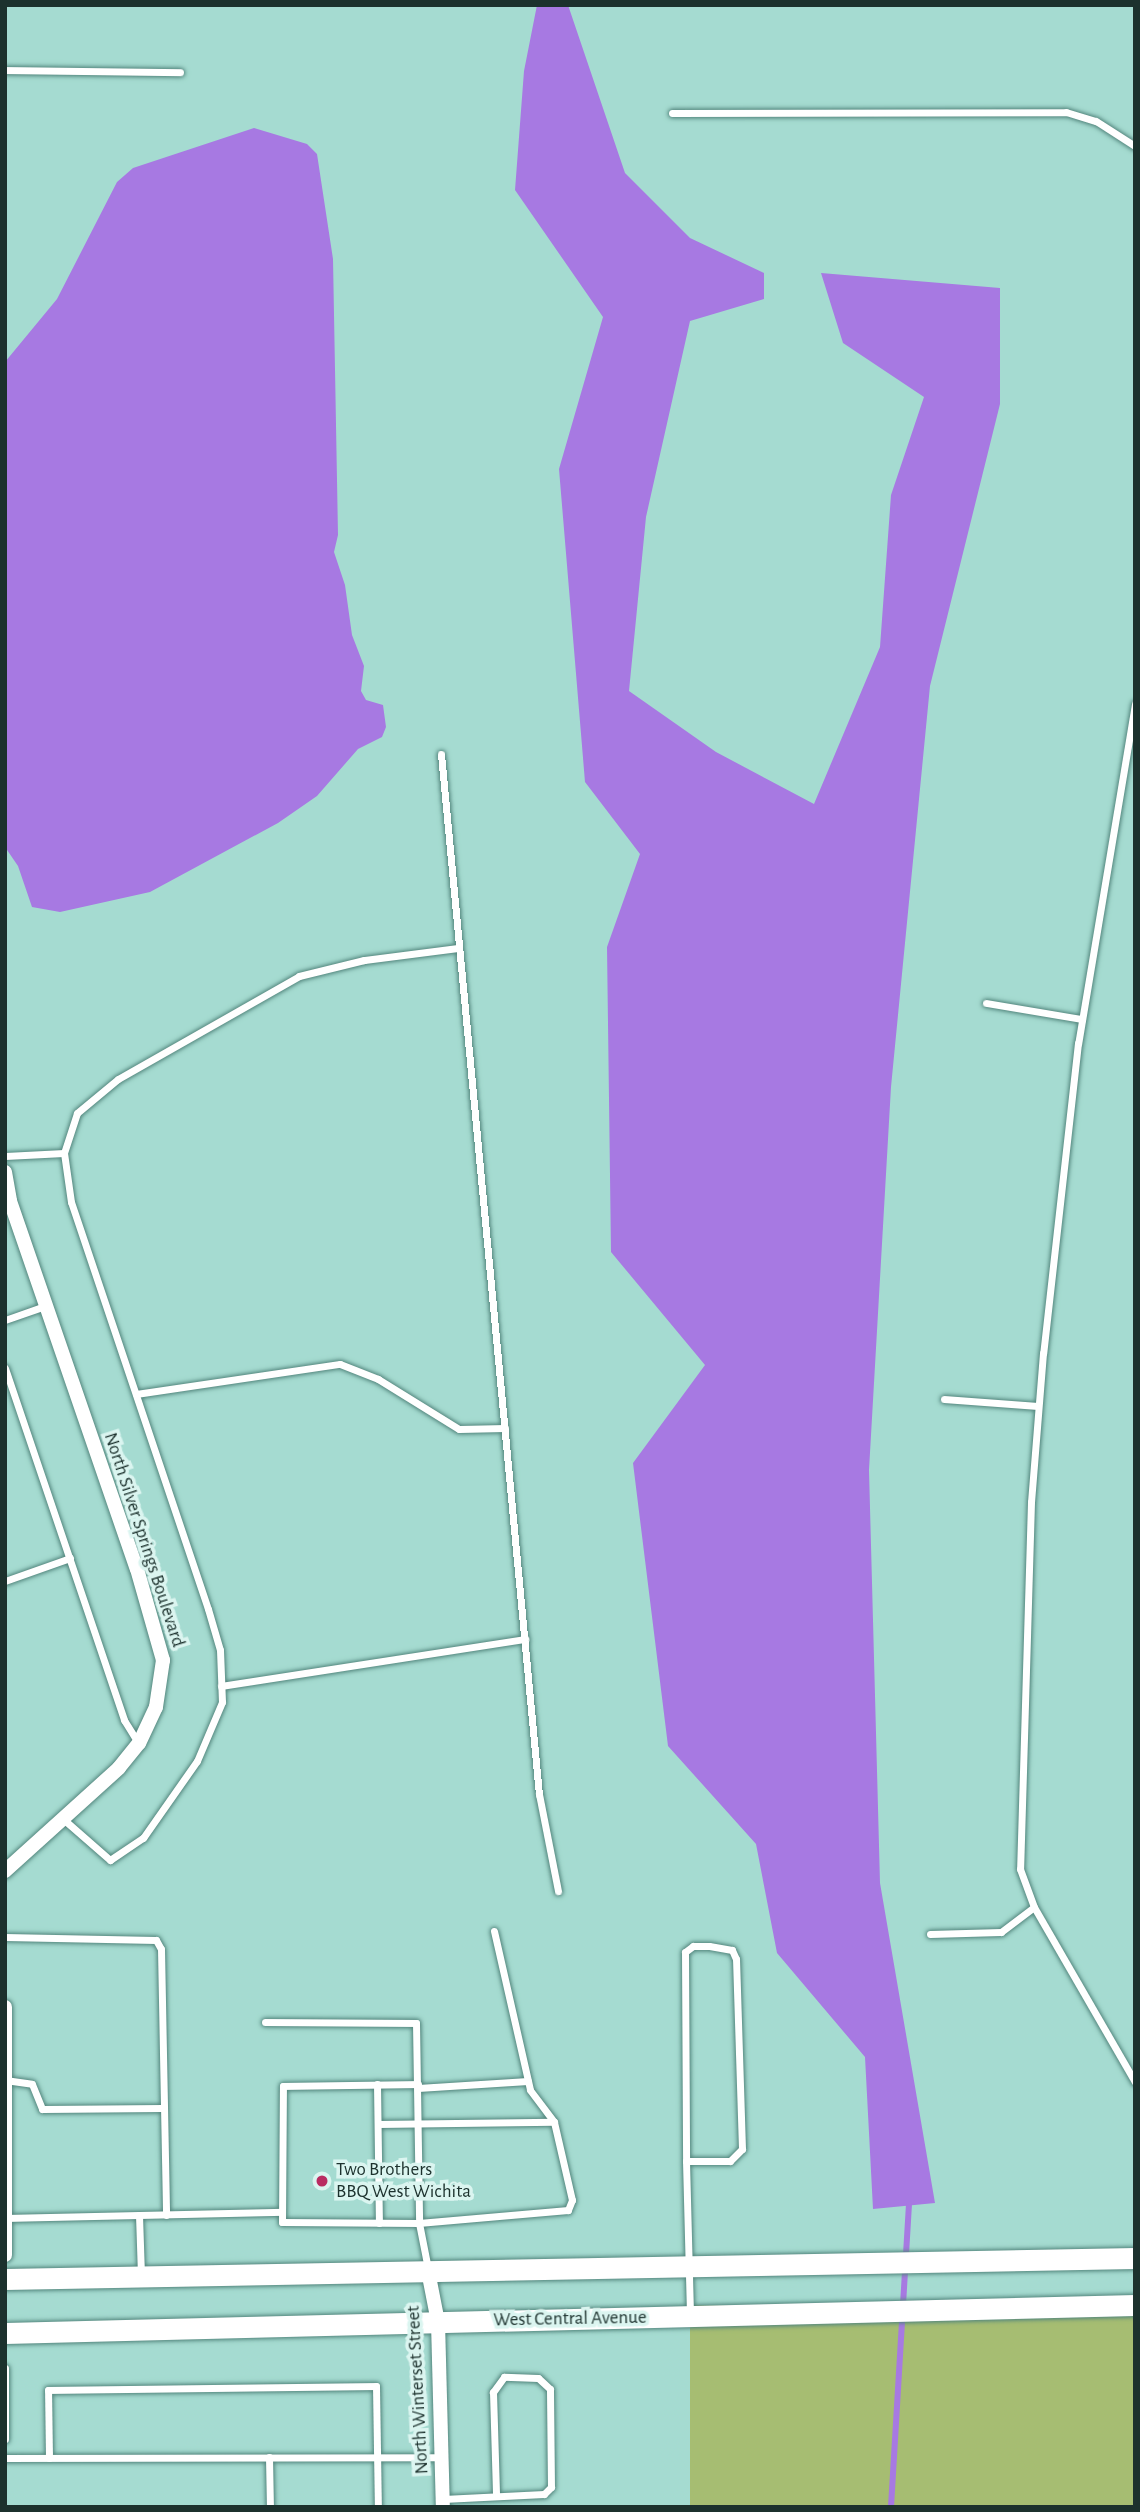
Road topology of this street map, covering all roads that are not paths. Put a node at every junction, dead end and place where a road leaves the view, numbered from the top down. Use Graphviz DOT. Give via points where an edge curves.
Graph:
graph roads {
  1 [pos="5,70"];
  2 [pos="180,72"];
  3 [pos="672,113"];
  4 [pos="1135,146"];
  5 [pos="1135,704"];
  6 [pos="442,754"];
  7 [pos="458,948"];
  8 [pos="986,1003"];
  9 [pos="1082,1019"];
  10 [pos="64,1153"];
  11 [pos="5,1156"];
  12 [pos="5,1172"];
  13 [pos="45,1306"];
  14 [pos="5,1320"];
  15 [pos="5,1368"];
  16 [pos="136,1394"];
  17 [pos="944,1399"];
  18 [pos="1038,1406"];
  19 [pos="505,1428"];
  20 [pos="69,1558"];
  21 [pos="5,1581"];
  22 [pos="525,1639"];
  23 [pos="221,1686"];
  24 [pos="139,1744"];
  25 [pos="62,1818"];
  26 [pos="5,1871"];
  27 [pos="558,1891"];
  28 [pos="1034,1906"];
  29 [pos="494,1931"];
  30 [pos="930,1934"];
  31 [pos="5,1937"];
  32 [pos="5,2007"];
  33 [pos="265,2022"];
  34 [pos="6,2080"];
  35 [pos="528,2081"];
  36 [pos="1135,2082"];
  37 [pos="377,2084"];
  38 [pos="418,2086"];
  39 [pos="163,2108"];
  40 [pos="554,2122"];
  41 [pos="378,2124"];
  42 [pos="419,2124"];
  43 [pos="686,2161"];
  44 [pos="281,2212"];
  45 [pos="139,2215"];
  46 [pos="166,2215"];
  47 [pos="8,2218"];
  48 [pos="379,2223"];
  49 [pos="419,2223"];
  50 [pos="5,2255"];
  51 [pos="1135,2258"];
  52 [pos="689,2266"];
  53 [pos="428,2271"];
  54 [pos="141,2277"];
  55 [pos="5,2279"];
  56 [pos="1135,2305"];
  57 [pos="690,2316"];
  58 [pos="438,2322"];
  59 [pos="5,2333"];
  60 [pos="5,2368"];
  61 [pos="5,2439"];
  62 [pos="269,2457"];
  63 [pos="377,2457"];
  64 [pos="441,2457"];
  65 [pos="5,2458"];
  66 [pos="49,2458"];
  67 [pos="496,2496"];
  68 [pos="443,2503"];
  69 [pos="270,2507"];
  70 [pos="378,2507"];
  1 -- 2 [label="lane"];
  3 -- 4 [label="lane" via="1066,111 1096,121"];
  5 -- 9 [label="lane"];
  6 -- 7 [label="lane"];
  7 -- 10 [label="lane" via="364,960 299,976 118,1079 77,1113"];
  7 -- 19 [label="lane"];
  8 -- 9 [label="lane"];
  9 -- 18 [label="lane"];
  10 -- 11 [label="lane"];
  10 -- 16 [label="lane" via="71,1202"];
  12 -- 13 [label="street, North Silver Springs Boulevard" via="10,1201"];
  13 -- 14 [label="lane"];
  13 -- 24 [label="street, North Silver Springs Boulevard" via="160,1640 162,1684"];
  15 -- 20 [label="lane"];
  16 -- 19 [label="lane" via="340,1364 377,1379 459,1429"];
  16 -- 23 [label="lane" via="220,1650"];
  17 -- 18 [label="lane"];
  18 -- 28 [label="lane" via="1020,1869"];
  19 -- 22 [label="lane"];
  20 -- 21 [label="lane"];
  20 -- 24 [label="lane" via="124,1720"];
  22 -- 23 [label="lane"];
  22 -- 27 [label="lane" via="540,1794"];
  23 -- 25 [label="lane" via="222,1702 197,1761 143,1838 110,1860"];
  24 -- 25 [label="street, North Silver Springs Boulevard"];
  25 -- 26 [label="street, North Silver Springs Boulevard"];
  28 -- 30 [label="lane" via="1001,1932"];
  28 -- 36 [label="lane"];
  29 -- 35 [label="lane"];
  31 -- 39 [label="lane" via="156,1940 161,1949"];
  32 -- 34 [label="street"];
  33 -- 38 [label="lane" via="416,2024"];
  34 -- 39 [label="lane" via="32,2084 42,2109"];
  34 -- 47 [label="street"];
  35 -- 38 [label="lane"];
  35 -- 40 [label="lane"];
  37 -- 38 [label="lane"];
  37 -- 41 [label="lane"];
  37 -- 44 [label="lane" via="283,2086"];
  38 -- 42 [label="lane"];
  39 -- 46 [label="lane"];
  40 -- 42 [label="lane"];
  40 -- 49 [label="lane" via="572,2200 568,2210"];
  41 -- 42 [label="lane"];
  41 -- 48 [label="lane"];
  42 -- 49 [label="lane"];
  43 -- 43 [label="lane" via="685,1952 693,1946 709,1946 732,1950 736,1959 742,2149 730,2161"];
  43 -- 52 [label="lane"];
  44 -- 46 [label="lane"];
  44 -- 48 [label="lane" via="286,2224"];
  45 -- 46 [label="lane"];
  45 -- 47 [label="lane"];
  45 -- 54 [label="lane"];
  47 -- 50 [label="street"];
  48 -- 49 [label="lane"];
  49 -- 53 [label="lane"];
  51 -- 52 [label="main road"];
  52 -- 53 [label="main road"];
  52 -- 57 [label="lane"];
  53 -- 54 [label="main road"];
  53 -- 58 [label="street, North Winterset Street"];
  54 -- 55 [label="main road"];
  56 -- 57 [label="main road, West Central Avenue"];
  57 -- 58 [label="main road, West Central Avenue"];
  58 -- 59 [label="main road, West Central Avenue"];
  58 -- 64 [label="street, North Winterset Street"];
  60 -- 61 [label="lane"];
  62 -- 63 [label="lane"];
  62 -- 66 [label="lane"];
  62 -- 69 [label="lane"];
  63 -- 64 [label="lane"];
  63 -- 66 [label="lane" via="376,2386 48,2390"];
  63 -- 70 [label="lane"];
  64 -- 68 [label="street, North Winterset Street"];
  65 -- 66 [label="lane"];
  67 -- 67 [label="lane" via="544,2494 551,2487 550,2389 538,2378 503,2377 493,2392"];
  67 -- 68 [label="lane"];
}
